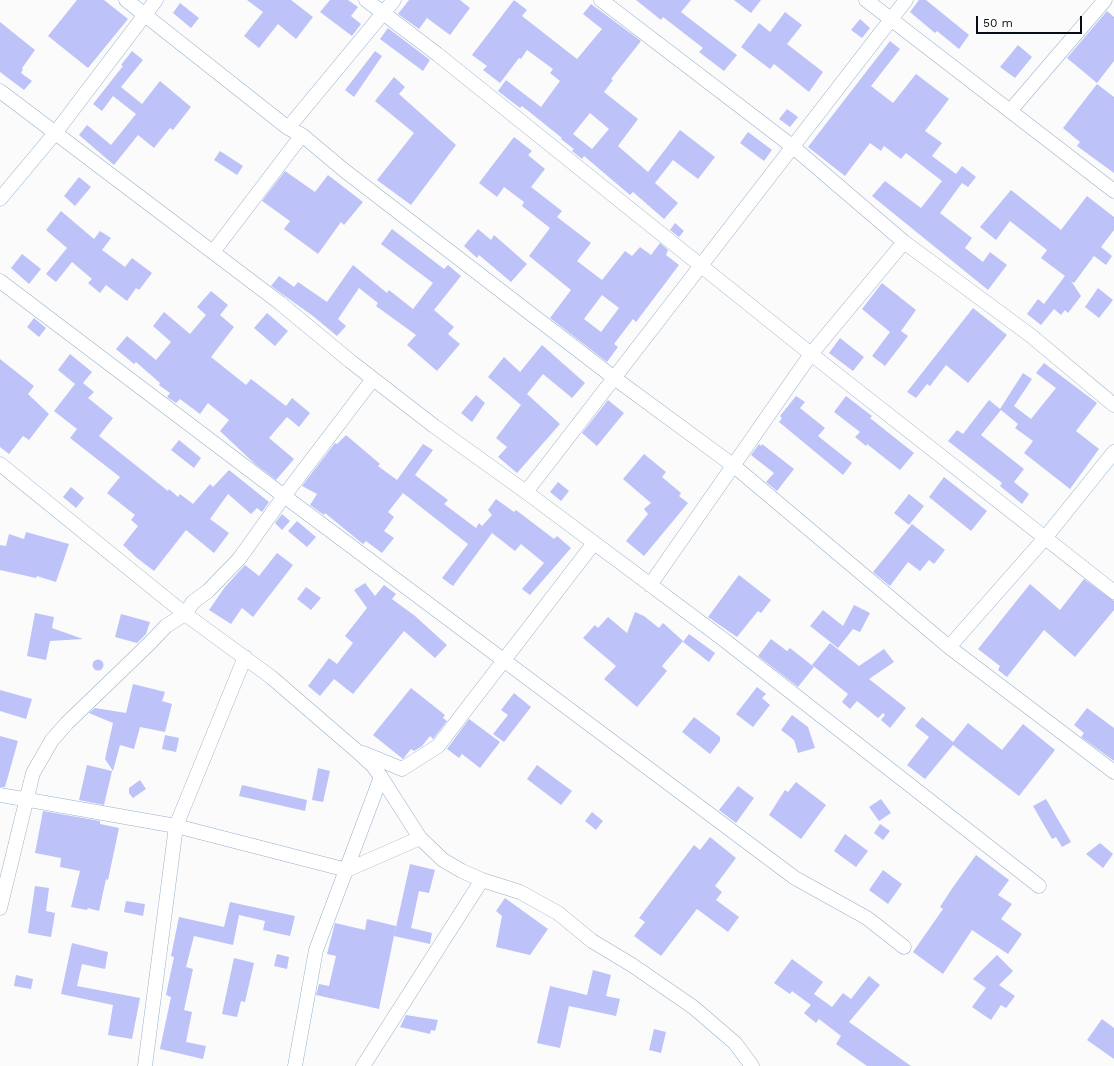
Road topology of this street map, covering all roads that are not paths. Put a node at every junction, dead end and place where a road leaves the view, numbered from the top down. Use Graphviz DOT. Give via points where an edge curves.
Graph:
graph roads {
  1 [pos="126,0"];
  2 [pos="156,0"];
  3 [pos="366,0"];
  4 [pos="394,0"];
  5 [pos="600,0"];
  6 [pos="866,0"];
  7 [pos="906,0"];
  8 [pos="1105,0"];
  9 [pos="383,13"];
  10 [pos="145,14"];
  11 [pos="891,19"];
  12 [pos="0,91"];
  13 [pos="1010,111"];
  14 [pos="288,128"];
  15 [pos="56,132"];
  16 [pos="302,135"];
  17 [pos="792,146"];
  18 [pos="1114,191"];
  19 [pos="0,199"];
  20 [pos="904,242"];
  21 [pos="213,252"];
  22 [pos="700,265"];
  23 [pos="0,281"];
  24 [pos="811,354"];
  25 [pos="613,377"];
  26 [pos="373,379"];
  27 [pos="1114,405"];
  28 [pos="1114,452"];
  29 [pos="0,464"];
  30 [pos="734,466"];
  31 [pos="526,492"];
  32 [pos="284,496"];
  33 [pos="1045,538"];
  34 [pos="594,543"];
  35 [pos="650,585"];
  36 [pos="1114,592"];
  37 [pos="185,614"];
  38 [pos="949,647"];
  39 [pos="245,657"];
  40 [pos="505,660"];
  41 [pos="358,752"];
  42 [pos="1114,772"];
  43 [pos="382,777"];
  44 [pos="0,795"];
  45 [pos="26,800"];
  46 [pos="176,826"];
  47 [pos="420,838"];
  48 [pos="347,870"];
  49 [pos="482,880"];
  50 [pos="1039,886"];
  51 [pos="0,908"];
  52 [pos="904,947"];
  53 [pos="145,1066"];
  54 [pos="295,1066"];
  55 [pos="363,1066"];
  56 [pos="752,1066"];
  1 -- 10 [label="street"];
  2 -- 10 [label="street"];
  3 -- 9 [label="street"];
  4 -- 9 [label="street"];
  5 -- 17 [label="street"];
  6 -- 11 [label="street"];
  7 -- 11 [label="street"];
  8 -- 13 [label="street"];
  9 -- 14 [label="street"];
  9 -- 22 [label="street"];
  10 -- 14 [label="street"];
  10 -- 15 [label="street"];
  11 -- 13 [label="street"];
  11 -- 17 [label="street"];
  12 -- 15 [label="street"];
  13 -- 18 [label="street"];
  14 -- 16 [label="street"];
  15 -- 19 [label="street"];
  15 -- 21 [label="street"];
  16 -- 21 [label="street"];
  16 -- 25 [label="street"];
  17 -- 20 [label="street"];
  17 -- 22 [label="street"];
  20 -- 24 [label="street"];
  20 -- 27 [label="street" via="1030,335"];
  21 -- 26 [label="street"];
  22 -- 24 [label="street"];
  22 -- 25 [label="street"];
  23 -- 32 [label="street"];
  24 -- 30 [label="street"];
  24 -- 33 [label="street"];
  25 -- 30 [label="street"];
  25 -- 31 [label="street"];
  26 -- 31 [label="street"];
  26 -- 32 [label="street"];
  28 -- 33 [label="street"];
  29 -- 37 [label="street"];
  30 -- 35 [label="street"];
  30 -- 38 [label="street"];
  31 -- 34 [label="street"];
  32 -- 37 [label="street" via="239,560 213,587 193,602"];
  32 -- 40 [label="street"];
  33 -- 36 [label="street"];
  33 -- 38 [label="street"];
  34 -- 35 [label="street"];
  34 -- 40 [label="street"];
  35 -- 50 [label="street" via="736,649"];
  37 -- 39 [label="street"];
  37 -- 45 [label="street" via="166,626 52,740 33,774"];
  38 -- 42 [label="street"];
  39 -- 41 [label="street" via="272,677"];
  39 -- 46 [label="street"];
  40 -- 41 [label="street" via="438,746 419,759 402,769"];
  40 -- 52 [label="street" via="796,878 867,918"];
  41 -- 43 [label="street"];
  43 -- 47 [label="street"];
  43 -- 48 [label="street"];
  44 -- 45 [label="street"];
  45 -- 46 [label="street"];
  45 -- 51 [label="street"];
  46 -- 48 [label="street"];
  46 -- 53 [label="street"];
  47 -- 48 [label="street"];
  47 -- 49 [label="street" via="452,866"];
  48 -- 54 [label="street" via="316,950"];
  49 -- 55 [label="street"];
  49 -- 56 [label="street" via="520,892 558,913 592,941 693,1007 735,1043"];
}
